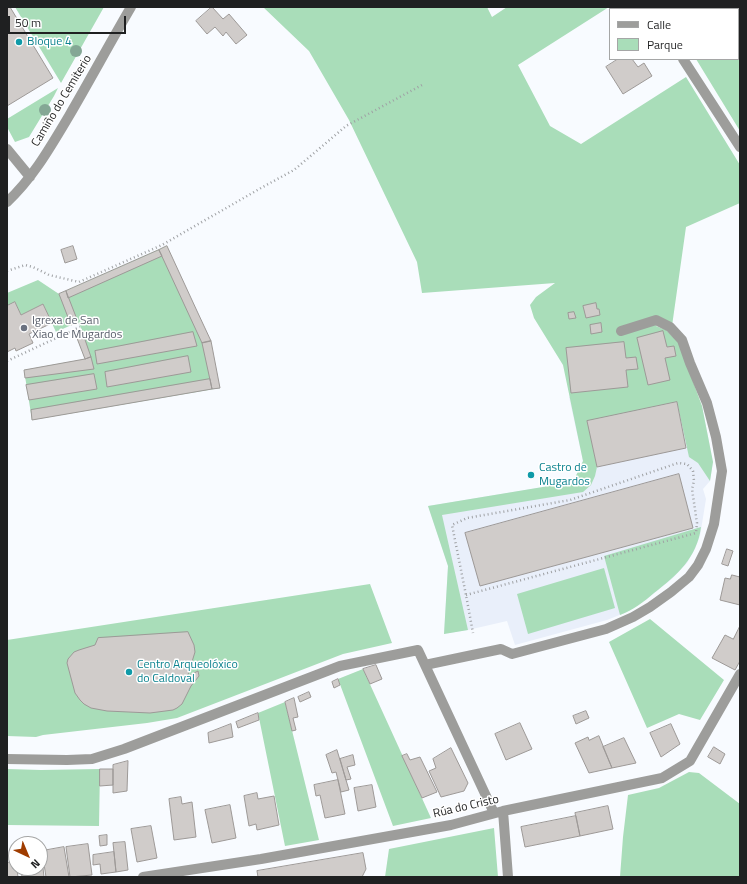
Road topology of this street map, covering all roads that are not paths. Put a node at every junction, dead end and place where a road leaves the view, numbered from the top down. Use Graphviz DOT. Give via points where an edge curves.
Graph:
graph roads {
  1 [pos="130,7"];
  2 [pos="684,60"];
  3 [pos="740,147"];
  4 [pos="7,150"];
  5 [pos="30,177"];
  6 [pos="7,202"];
  7 [pos="621,331"];
  8 [pos="425,665"];
  9 [pos="740,674"];
  10 [pos="7,759"];
  11 [pos="499,812"];
  12 [pos="143,877"];
  13 [pos="508,877"];
  1 -- 5 [label="street, Camiño do Cemiterio" via="62,128"];
  2 -- 3 [label="street"];
  4 -- 5 [label="street"];
  5 -- 6 [label="street, Camiño do Cemiterio"];
  7 -- 8 [label="street" via="656,320 670,328 682,340 707,403 722,471 714,524 698,565 689,577 650,607 606,629 512,654 501,649"];
  8 -- 10 [label="street" via="418,650 340,666 92,759"];
  8 -- 11 [label="street"];
  9 -- 11 [label="street, Rúa do Cristo" via="690,761 662,778"];
  11 -- 12 [label="street, Rúa do Cristo" via="451,825"];
  11 -- 13 [label="street"];
}
